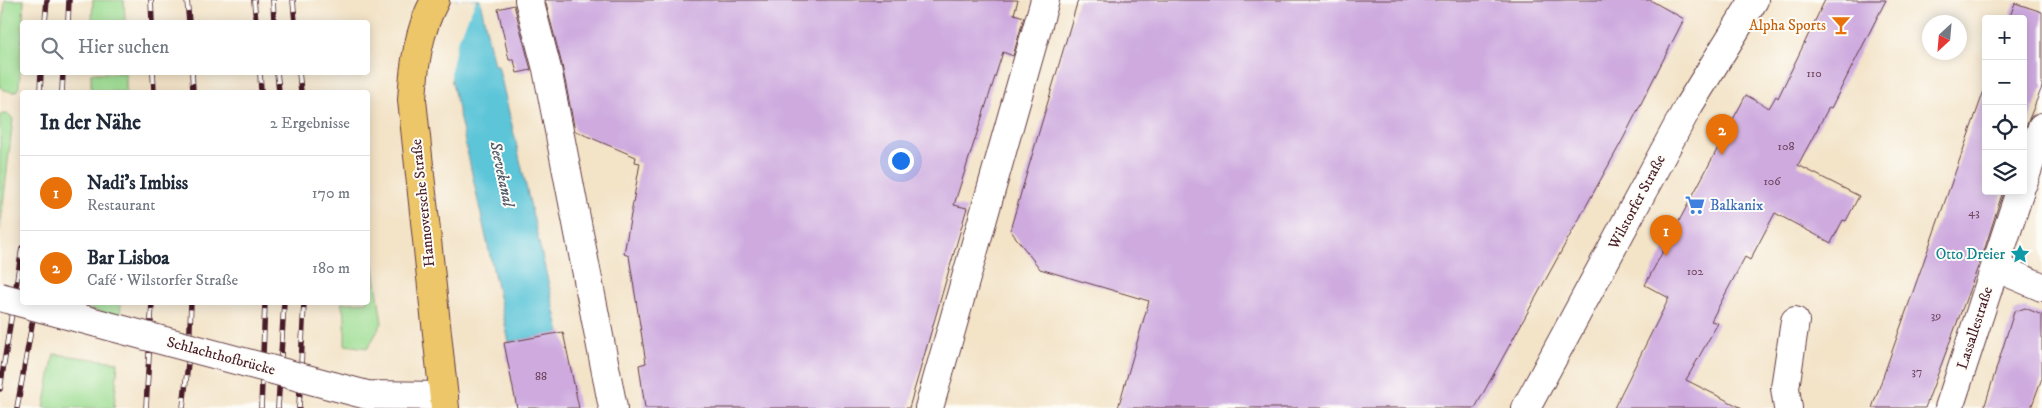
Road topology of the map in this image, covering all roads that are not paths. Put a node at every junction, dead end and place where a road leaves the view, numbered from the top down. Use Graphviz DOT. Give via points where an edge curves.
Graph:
graph roads {
  1 [pos="435,0"];
  2 [pos="530,0"];
  3 [pos="1045,0"];
  4 [pos="1754,0"];
  5 [pos="2042,127"];
  6 [pos="2027,170"];
  7 [pos="2019,195"];
  8 [pos="1994,267"];
  9 [pos="2042,287"];
  10 [pos="0,297"];
  11 [pos="20,302"];
  12 [pos="30,305"];
  13 [pos="1795,321"];
  14 [pos="445,402"];
  15 [pos="613,408"];
  16 [pos="929,408"];
  17 [pos="1526,408"];
  18 [pos="1788,408"];
  19 [pos="1949,408"];
  1 -- 14 [label="main road, Hannoversche Straße" via="414,62 412,100"];
  2 -- 15 [label="street" via="547,69"];
  3 -- 16 [label="street"];
  4 -- 17 [label="street, Wilstorfer Straße" via="1689,105"];
  5 -- 6 [label="street"];
  7 -- 8 [label="street, Lassallestraße"];
  8 -- 9 [label="street"];
  8 -- 19 [label="street, Lassallestraße"];
  10 -- 11 [label="street, Schlachthofbrücke, bridge"];
  12 -- 14 [label="street, Schlachthofbrücke, bridge" via="367,395"];
  13 -- 18 [label="street" via="1785,388"];
}
